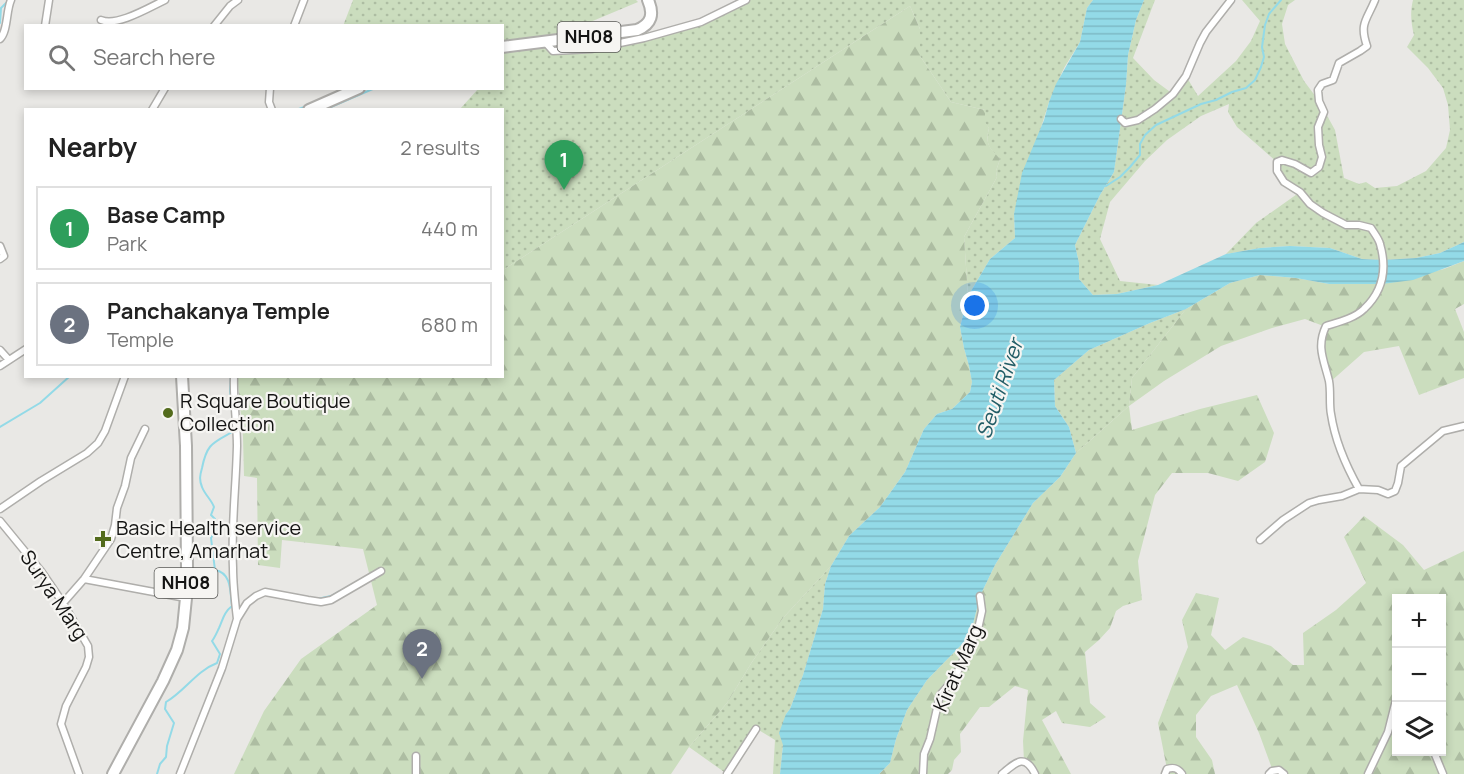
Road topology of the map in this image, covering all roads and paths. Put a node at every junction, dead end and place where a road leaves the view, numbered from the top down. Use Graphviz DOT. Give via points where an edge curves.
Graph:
graph roads {
  1 [pos="12,0"];
  2 [pos="49,0"];
  3 [pos="165,0"];
  4 [pos="238,0"];
  5 [pos="304,0"];
  6 [pos="648,0"];
  7 [pos="746,0"];
  8 [pos="1231,0"];
  9 [pos="1375,0"];
  10 [pos="101,20"];
  11 [pos="45,24"];
  12 [pos="216,24"];
  13 [pos="295,24"];
  14 [pos="0,39"];
  15 [pos="545,42"];
  16 [pos="504,47"];
  17 [pos="164,90"];
  18 [pos="270,90"];
  19 [pos="354,90"];
  20 [pos="153,108"];
  21 [pos="271,108"];
  22 [pos="314,108"];
  23 [pos="1121,119"];
  24 [pos="0,246"];
  25 [pos="0,259"];
  26 [pos="0,350"];
  27 [pos="24,350"];
  28 [pos="9,360"];
  29 [pos="0,366"];
  30 [pos="124,378"];
  31 [pos="182,378"];
  32 [pos="234,378"];
  33 [pos="1464,426"];
  34 [pos="145,429"];
  35 [pos="1359,489"];
  36 [pos="0,509"];
  37 [pos="0,521"];
  38 [pos="1260,540"];
  39 [pos="381,571"];
  40 [pos="84,579"];
  41 [pos="980,596"];
  42 [pos="186,597"];
  43 [pos="63,603"];
  44 [pos="237,619"];
  45 [pos="1396,702"];
  46 [pos="756,729"];
  47 [pos="416,756"];
  48 [pos="1436,756"];
  49 [pos="80,774"];
  50 [pos="113,774"];
  51 [pos="180,774"];
  52 [pos="416,774"];
  53 [pos="727,774"];
  54 [pos="923,774"];
  55 [pos="1002,774"];
  56 [pos="1035,774"];
  57 [pos="1165,774"];
  58 [pos="1182,774"];
  59 [pos="1269,774"];
  60 [pos="1284,774"];
  61 [pos="1368,774"];
  62 [pos="1443,774"];
  1 -- 14 [label="street"];
  2 -- 11 [label="street"];
  3 -- 10 [label="street" via="121,19"];
  4 -- 12 [label="street"];
  5 -- 13 [label="street"];
  6 -- 15 [label="main road, NH08" via="652,15 641,29"];
  7 -- 15 [label="street" via="701,22 644,38 591,49 554,51"];
  8 -- 23 [label="street" via="1206,32 1186,76 1173,94 1138,120 1125,123"];
  9 -- 35 [label="street" via="1364,23 1367,46 1339,63 1334,80 1318,90 1324,112 1318,127 1322,157 1319,167 1311,173 1282,160 1277,162 1284,182 1310,204 1346,225 1371,228 1380,242 1384,268 1376,295 1364,310 1326,326 1321,345 1339,449"];
  15 -- 16 [label="main road, NH08"];
  17 -- 20 [label="street"];
  18 -- 21 [label="street"];
  19 -- 22 [label="main road"];
  24 -- 25 [label="street" via="4,256"];
  26 -- 28 [label="street"];
  27 -- 28 [label="street"];
  28 -- 29 [label="street"];
  30 -- 36 [label="street" via="98,443"];
  31 -- 42 [label="main road, NH08"];
  32 -- 44 [label="street" via="237,443 232,568"];
  33 -- 35 [label="street" via="1443,431 1405,461 1395,491 1388,494"];
  34 -- 40 [label="street" via="132,458 111,538"];
  35 -- 38 [label="street" via="1309,503"];
  37 -- 43 [label="street, Surya Marg"];
  39 -- 44 [label="street" via="321,602 265,592 247,603"];
  40 -- 42 [label="street"];
  40 -- 43 [label="street"];
  41 -- 54 [label="street, Kirat Marg" via="978,629 954,679 940,695 924,753"];
  42 -- 50 [label="main road, NH08" via="177,650"];
  43 -- 49 [label="street, Surya Marg" via="90,651 61,724"];
  44 -- 51 [label="street"];
  45 -- 61 [label="street" via="1388,732"];
  46 -- 53 [label="street"];
  47 -- 52 [label="street"];
  48 -- 62 [label="street"];
  55 -- 56 [label="street" via="1024,760"];
  57 -- 58 [label="street" via="1173,767"];
  59 -- 60 [label="street" via="1279,770"];
}
